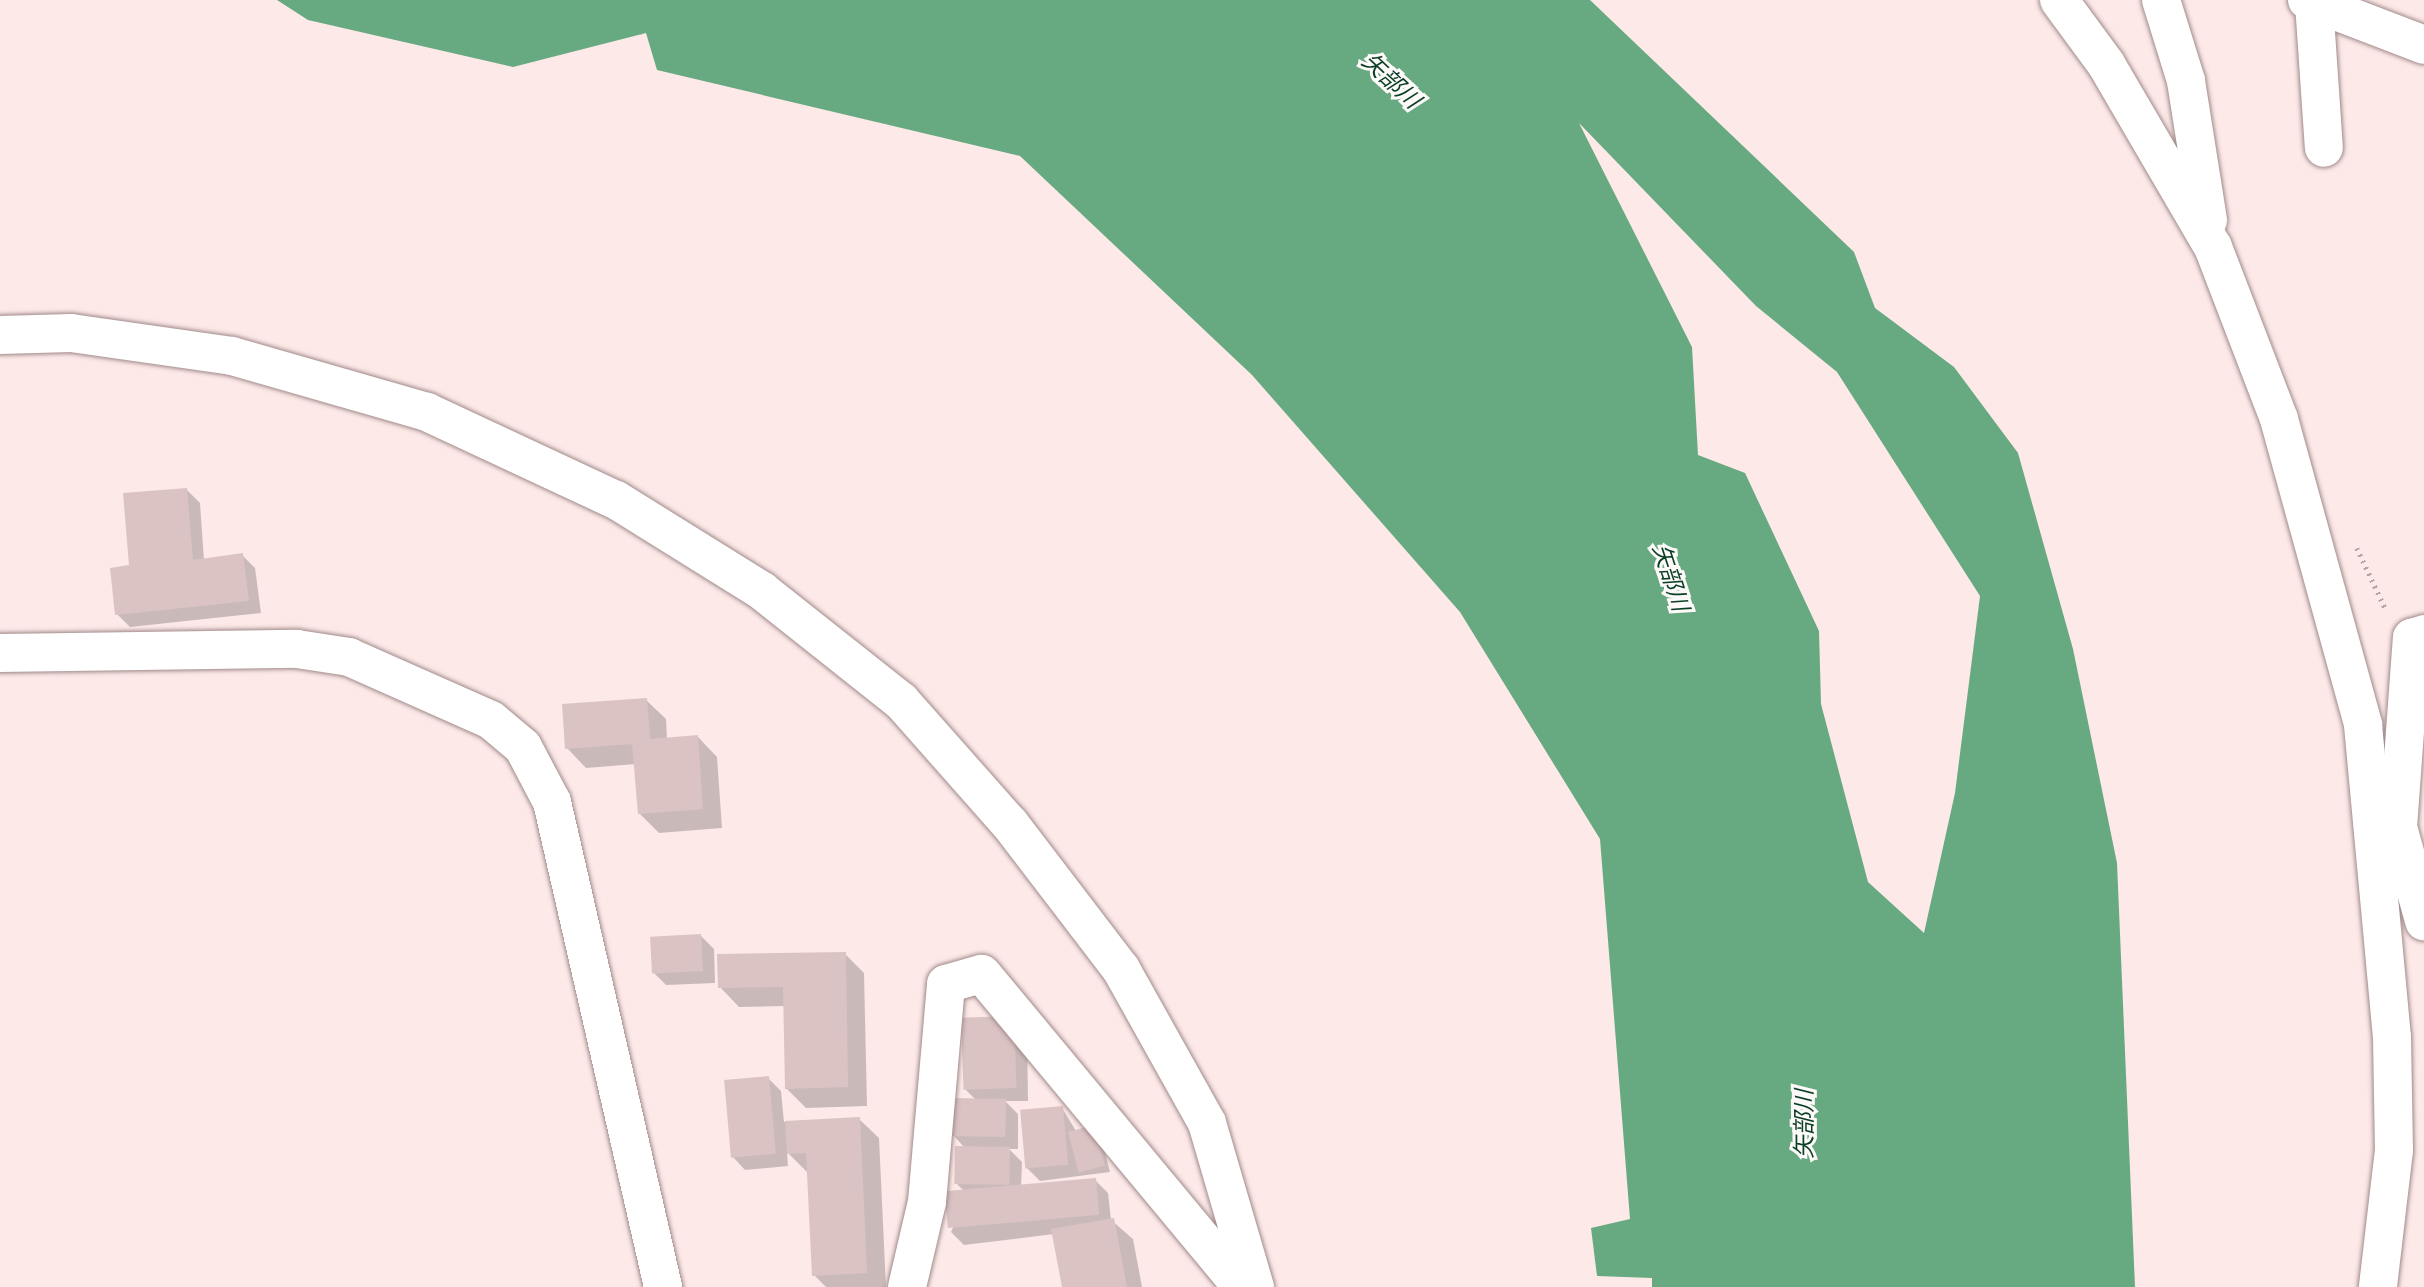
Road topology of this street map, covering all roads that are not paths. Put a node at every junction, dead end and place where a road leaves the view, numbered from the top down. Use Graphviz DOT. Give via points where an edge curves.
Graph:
graph roads {
  1 [pos="2059,0"];
  2 [pos="2161,0"];
  3 [pos="2311,1"];
  4 [pos="2424,46"];
  5 [pos="2324,148"];
  6 [pos="2213,247"];
  7 [pos="0,335"];
  8 [pos="2424,634"];
  9 [pos="0,653"];
  10 [pos="2387,829"];
  11 [pos="2424,921"];
  12 [pos="663,1287"];
  13 [pos="907,1287"];
  14 [pos="1241,1287"];
  15 [pos="1255,1287"];
  16 [pos="2378,1287"];
  1 -- 6 [label="street" via="2106,64"];
  2 -- 6 [label="street" via="2186,81"];
  3 -- 4 [label="street"];
  3 -- 5 [label="street"];
  6 -- 10 [label="street" via="2280,419 2318,544"];
  7 -- 15 [label="street" via="71,333 232,356 427,412 616,500 762,591 901,701 1010,824 1121,969 1208,1123"];
  8 -- 10 [label="street" via="2412,638"];
  9 -- 12 [label="street" via="297,649 349,657 491,720 523,747 552,802"];
  10 -- 11 [label="street"];
  10 -- 16 [label="street" via="2394,1150"];
  13 -- 14 [label="street" via="928,1202 946,984 982,974"];
}
